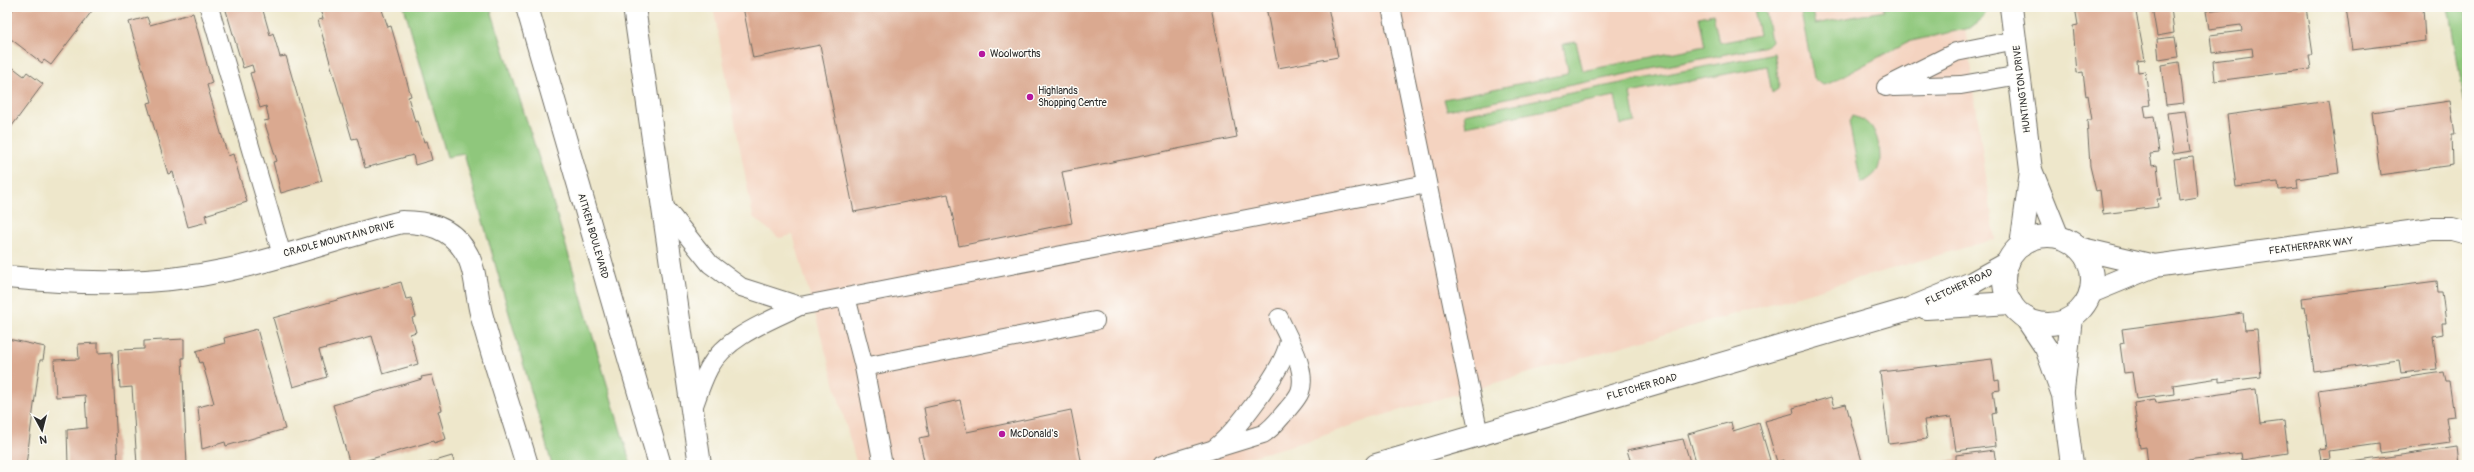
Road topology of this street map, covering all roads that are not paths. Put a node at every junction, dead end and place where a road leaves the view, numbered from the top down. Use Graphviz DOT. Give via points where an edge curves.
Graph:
graph roads {
  1 [pos="209,7"];
  2 [pos="634,7"];
  3 [pos="1391,7"];
  4 [pos="2011,7"];
  5 [pos="528,13"];
  6 [pos="2016,40"];
  7 [pos="2020,75"];
  8 [pos="2031,170"];
  9 [pos="1426,184"];
  10 [pos="662,204"];
  11 [pos="2467,233"];
  12 [pos="2058,237"];
  13 [pos="2021,246"];
  14 [pos="2078,248"];
  15 [pos="282,255"];
  16 [pos="2008,263"];
  17 [pos="2154,266"];
  18 [pos="7,277"];
  19 [pos="2091,292"];
  20 [pos="846,297"];
  21 [pos="2011,303"];
  22 [pos="800,306"];
  23 [pos="1909,309"];
  24 [pos="1279,318"];
  25 [pos="2026,318"];
  26 [pos="2070,318"];
  27 [pos="1095,321"];
  28 [pos="1289,340"];
  29 [pos="864,367"];
  30 [pos="2063,395"];
  31 [pos="692,411"];
  32 [pos="1479,435"];
  33 [pos="1210,452"];
  34 [pos="527,465"];
  35 [pos="660,465"];
  36 [pos="700,465"];
  37 [pos="883,465"];
  38 [pos="1162,465"];
  39 [pos="1376,465"];
  40 [pos="2072,465"];
  1 -- 15 [label="lane"];
  2 -- 10 [label="street"];
  3 -- 9 [label="lane"];
  4 -- 6 [label="street, HUNTINGTON DRIVE"];
  5 -- 35 [label="street, AITKEN BOULEVARD"];
  6 -- 7 [label="street, HUNTINGTON DRIVE"];
  6 -- 7 [label="lane" via="1956,52 1886,87 1961,84"];
  7 -- 8 [label="street, HUNTINGTON DRIVE"];
  8 -- 12 [label="street, HUNTINGTON DRIVE"];
  8 -- 13 [label="street, HUNTINGTON DRIVE"];
  9 -- 20 [label="lane"];
  9 -- 32 [label="lane"];
  10 -- 22 [label="lane" via="710,264 741,287"];
  10 -- 31 [label="street"];
  11 -- 17 [label="street, FEATHERPARK WAY" via="2452,229 2432,229"];
  12 -- 13 [label="street" via="2045,236"];
  12 -- 14 [label="street"];
  13 -- 16 [label="street" via="2013,253"];
  14 -- 17 [label="street, FEATHERPARK WAY"];
  14 -- 19 [label="street" via="2091,268"];
  15 -- 18 [label="street, CRADLE MOUNTAIN DRIVE" via="227,270 136,283 64,282"];
  15 -- 34 [label="street, CRADLE MOUNTAIN DRIVE" via="402,222 420,222 437,226 453,236 466,251"];
  16 -- 21 [label="street" via="2005,276 2006,290"];
  16 -- 23 [label="street, FLETCHER ROAD" via="1972,283"];
  17 -- 19 [label="street, FEATHERPARK WAY"];
  19 -- 26 [label="street" via="2080,310"];
  20 -- 22 [label="lane"];
  20 -- 29 [label="lane"];
  21 -- 23 [label="street, FLETCHER ROAD"];
  21 -- 25 [label="street"];
  22 -- 31 [label="lane" via="750,331 725,349 709,368"];
  23 -- 32 [label="street, FLETCHER ROAD"];
  24 -- 28 [label="lane"];
  25 -- 26 [label="street" via="2049,323"];
  25 -- 30 [label="street" via="2046,348"];
  26 -- 30 [label="street"];
  27 -- 29 [label="lane"];
  28 -- 33 [label="lane" via="1284,358 1236,429"];
  28 -- 33 [label="lane" via="1301,375 1300,392 1295,400 1273,428 1263,434"];
  29 -- 37 [label="lane"];
  30 -- 40 [label="street"];
  31 -- 36 [label="street"];
  32 -- 39 [label="street, FLETCHER ROAD"];
  33 -- 38 [label="lane"];
}
